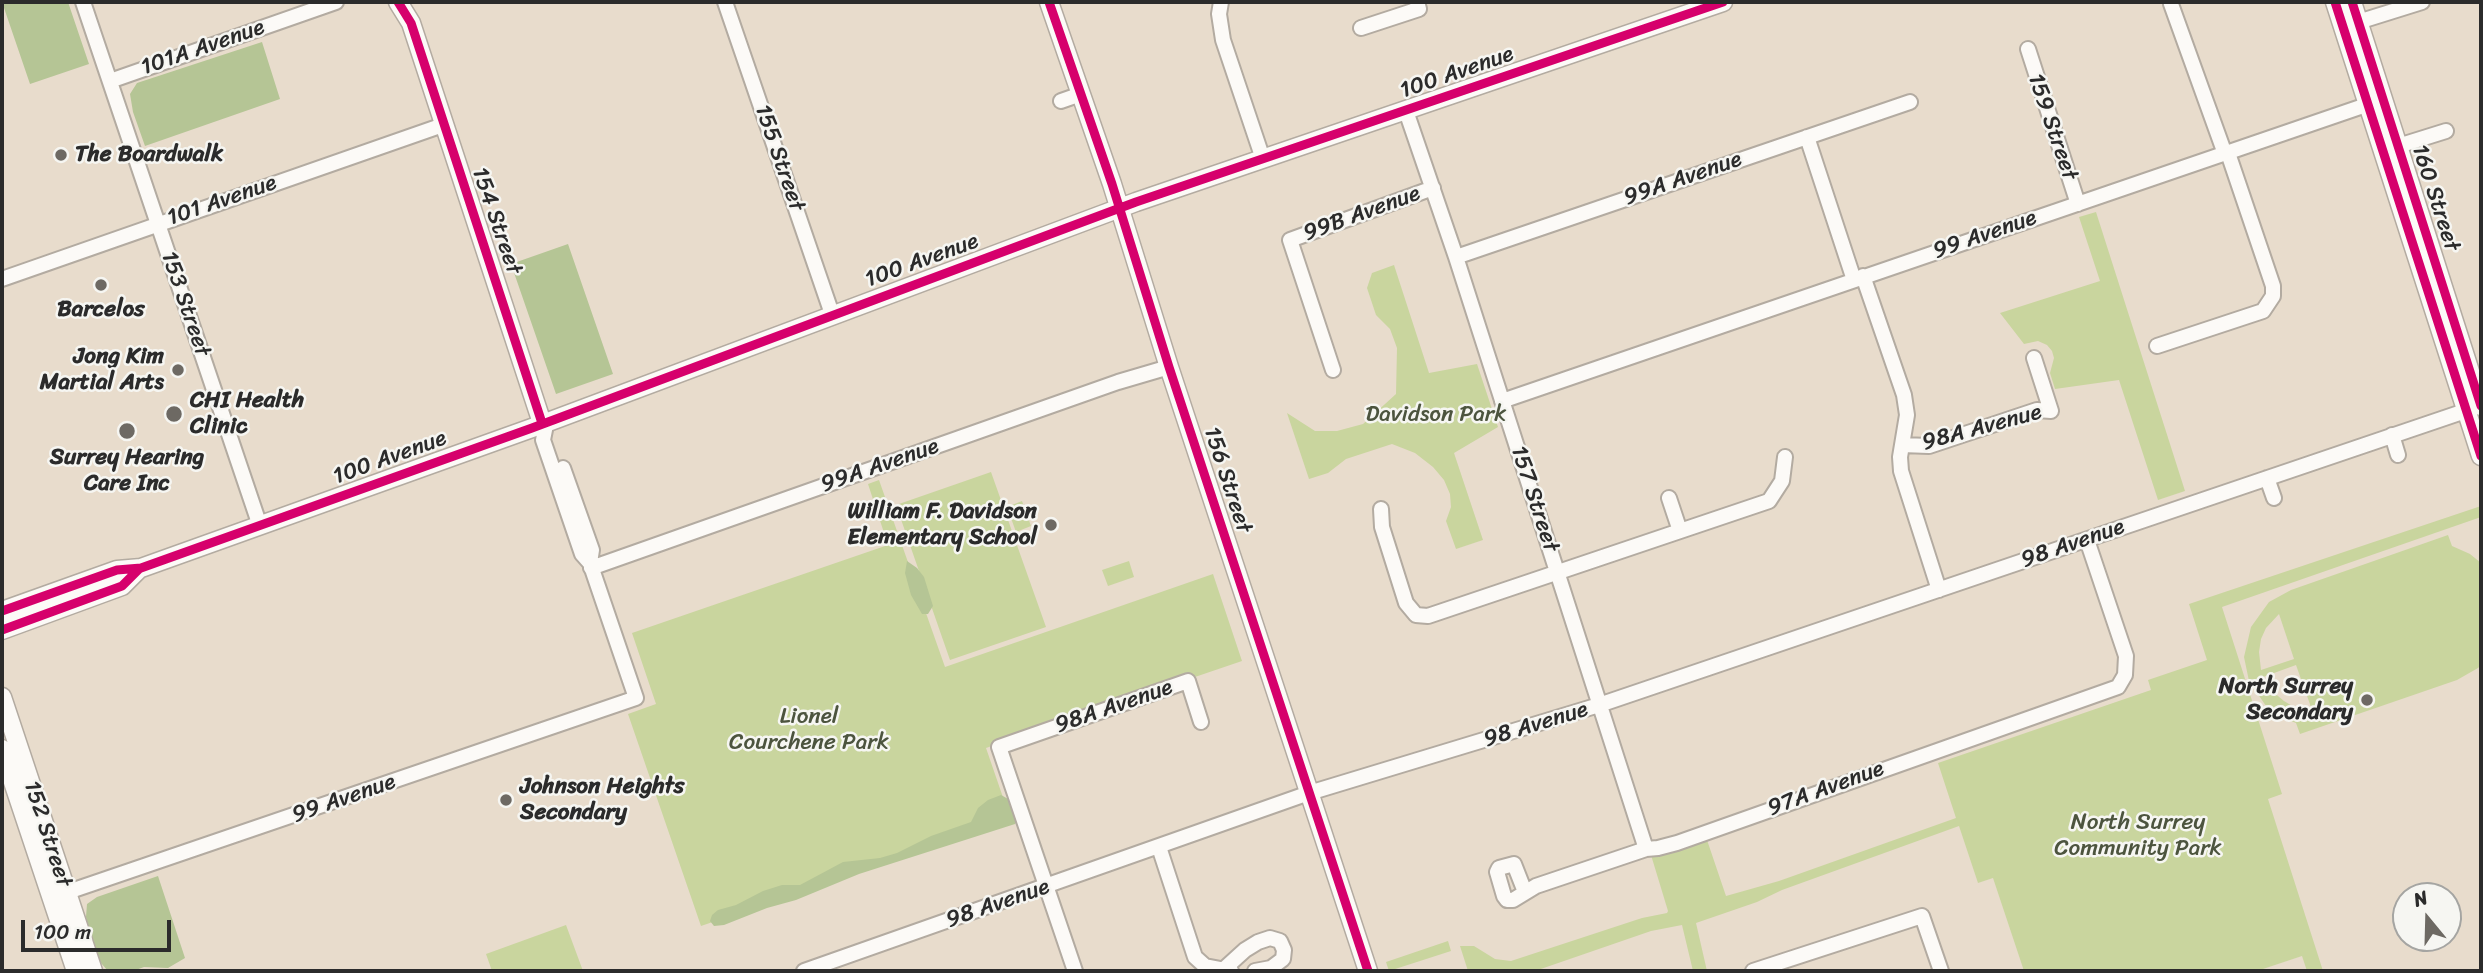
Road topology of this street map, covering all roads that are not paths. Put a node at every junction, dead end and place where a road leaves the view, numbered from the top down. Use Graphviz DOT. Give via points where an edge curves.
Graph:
graph roads {
  1 [pos="83,2"];
  2 [pos="336,2"];
  3 [pos="398,2"];
  4 [pos="411,2"];
  5 [pos="725,2"];
  6 [pos="1049,2"];
  7 [pos="1221,2"];
  8 [pos="1417,2"];
  9 [pos="1723,2"];
  10 [pos="2335,2"];
  11 [pos="2352,2"];
  12 [pos="2422,2"];
  13 [pos="2171,4"];
  14 [pos="1700,5"];
  15 [pos="2358,22"];
  16 [pos="411,23"];
  17 [pos="1361,27"];
  18 [pos="2028,49"];
  19 [pos="110,81"];
  20 [pos="1082,94"];
  21 [pos="1061,101"];
  22 [pos="2376,101"];
  23 [pos="1910,102"];
  24 [pos="1406,111"];
  25 [pos="443,124"];
  26 [pos="2446,131"];
  27 [pos="1807,137"];
  28 [pos="2398,146"];
  29 [pos="2226,153"];
  30 [pos="1263,159"];
  31 [pos="1433,188"];
  32 [pos="2078,204"];
  33 [pos="1119,209"];
  34 [pos="158,224"];
  35 [pos="1456,257"];
  36 [pos="1858,278"];
  37 [pos="2,279"];
  38 [pos="832,314"];
  39 [pos="2157,346"];
  40 [pos="2034,359"];
  41 [pos="1170,367"];
  42 [pos="1333,370"];
  43 [pos="1502,401"];
  44 [pos="2474,408"];
  45 [pos="544,427"];
  46 [pos="2392,435"];
  47 [pos="1902,445"];
  48 [pos="2398,455"];
  49 [pos="2481,456"];
  50 [pos="1785,457"];
  51 [pos="2267,478"];
  52 [pos="1669,498"];
  53 [pos="2274,498"];
  54 [pos="1381,509"];
  55 [pos="260,526"];
  56 [pos="1680,531"];
  57 [pos="2087,540"];
  58 [pos="591,565"];
  59 [pos="139,569"];
  60 [pos="1557,571"];
  61 [pos="1939,590"];
  62 [pos="2,611"];
  63 [pos="2,630"];
  64 [pos="2,697"];
  65 [pos="636,698"];
  66 [pos="1599,705"];
  67 [pos="1201,722"];
  68 [pos="2,749"];
  69 [pos="1309,793"];
  70 [pos="1159,847"];
  71 [pos="1646,849"];
  72 [pos="1048,886"];
  73 [pos="1525,892"];
  74 [pos="59,895"];
  75 [pos="76,971"];
  76 [pos="93,971"];
  77 [pos="804,971"];
  78 [pos="1075,971"];
  79 [pos="1227,971"];
  80 [pos="1255,971"];
  81 [pos="1368,971"];
  82 [pos="1753,971"];
  83 [pos="1941,971"];
  1 -- 19 [label="street, 153 Street"];
  2 -- 19 [label="street, 101A Avenue"];
  3 -- 16 [label="main road, 154 Street"];
  4 -- 16 [label="main road, 154 Street"];
  5 -- 38 [label="street, 155 Street"];
  6 -- 20 [label="main road, 156 Street"];
  7 -- 30 [label="street" via="1223,40"];
  8 -- 17 [label="street" via="1419,9"];
  9 -- 14 [label="main road, 100 Avenue"];
  10 -- 22 [label="main road, 160 Street"];
  11 -- 15 [label="main road, 160 Street"];
  12 -- 15 [label="street"];
  13 -- 29 [label="street"];
  14 -- 24 [label="main road, 100 Avenue"];
  15 -- 22 [label="main road, 160 Street"];
  16 -- 25 [label="main road, 154 Street"];
  18 -- 32 [label="street, 159 Street"];
  19 -- 34 [label="street, 153 Street"];
  20 -- 21 [label="street"];
  20 -- 33 [label="main road, 156 Street"];
  22 -- 28 [label="main road, 160 Street"];
  22 -- 29 [label="street, 99 Avenue"];
  22 -- 44 [label="main road, 160 Street"];
  23 -- 27 [label="street, 99A Avenue"];
  24 -- 30 [label="main road, 100 Avenue"];
  24 -- 31 [label="street, 157 Street"];
  25 -- 34 [label="street, 101 Avenue"];
  25 -- 45 [label="main road, 154 Street"];
  26 -- 28 [label="street"];
  27 -- 35 [label="street, 99A Avenue"];
  27 -- 36 [label="street"];
  28 -- 44 [label="main road, 160 Street"];
  29 -- 32 [label="street, 99 Avenue"];
  29 -- 39 [label="street" via="2273,296 2263,311"];
  30 -- 33 [label="main road, 100 Avenue"];
  31 -- 35 [label="street, 157 Street"];
  31 -- 42 [label="street, 99B Avenue" via="1290,240"];
  32 -- 36 [label="street, 99 Avenue"];
  33 -- 38 [label="main road, 100 Avenue"];
  33 -- 41 [label="main road, 156 Street"];
  34 -- 37 [label="street, 101 Avenue"];
  34 -- 55 [label="street, 153 Street"];
  35 -- 43 [label="street, 157 Street"];
  36 -- 43 [label="street, 99 Avenue" via="1588,376"];
  36 -- 47 [label="street" via="1904,395 1907,415"];
  38 -- 45 [label="main road, 100 Avenue"];
  40 -- 47 [label="street, 98A Avenue" via="2051,411 2037,410 1936,444"];
  41 -- 58 [label="street, 99A Avenue"];
  41 -- 69 [label="main road, 156 Street"];
  43 -- 60 [label="street, 157 Street"];
  44 -- 46 [label="street, 98 Avenue"];
  44 -- 49 [label="main road, 160 Street"];
  45 -- 55 [label="main road, 100 Avenue"];
  45 -- 58 [label="street, 154 Street" via="543,440 582,554"];
  46 -- 48 [label="street"];
  46 -- 51 [label="street, 98 Avenue"];
  47 -- 61 [label="street" via="1903,482"];
  50 -- 56 [label="street" via="1782,481 1769,500"];
  51 -- 53 [label="street"];
  51 -- 57 [label="street, 98 Avenue"];
  52 -- 56 [label="street"];
  54 -- 60 [label="street" via="1382,527 1404,597 1416,615 1433,615"];
  55 -- 59 [label="main road, 100 Avenue"];
  56 -- 60 [label="street"];
  57 -- 61 [label="street, 98 Avenue"];
  57 -- 71 [label="street, 97A Avenue" via="2126,656 2118,687 1677,843"];
  58 -- 65 [label="street, 154 Street"];
  59 -- 62 [label="main road, 100 Avenue" via="117,570"];
  59 -- 63 [label="main road, 100 Avenue" via="122,586"];
  60 -- 66 [label="street, 157 Street"];
  61 -- 66 [label="street, 98 Avenue"];
  64 -- 74 [label="main road, 152 Street"];
  65 -- 74 [label="street, 99 Avenue"];
  66 -- 69 [label="street, 98 Avenue"];
  66 -- 71 [label="street, 157 Street"];
  67 -- 72 [label="street, 98A Avenue" via="1188,681 999,747"];
  68 -- 74 [label="main road, 152 Street"];
  69 -- 70 [label="street, 98 Avenue"];
  69 -- 81 [label="main road, 156 Street"];
  70 -- 72 [label="street, 98 Avenue"];
  70 -- 79 [label="street" via="1195,957 1205,966"];
  71 -- 73 [label="street, 97A Avenue"];
  72 -- 77 [label="street, 98 Avenue"];
  72 -- 78 [label="street"];
  74 -- 75 [label="main road, 152 Street"];
  74 -- 76 [label="main road, 152 Street"];
  79 -- 80 [label="street" via="1258,942 1280,941 1283,959 1271,968"];
  82 -- 83 [label="street" via="1922,915"];
}
